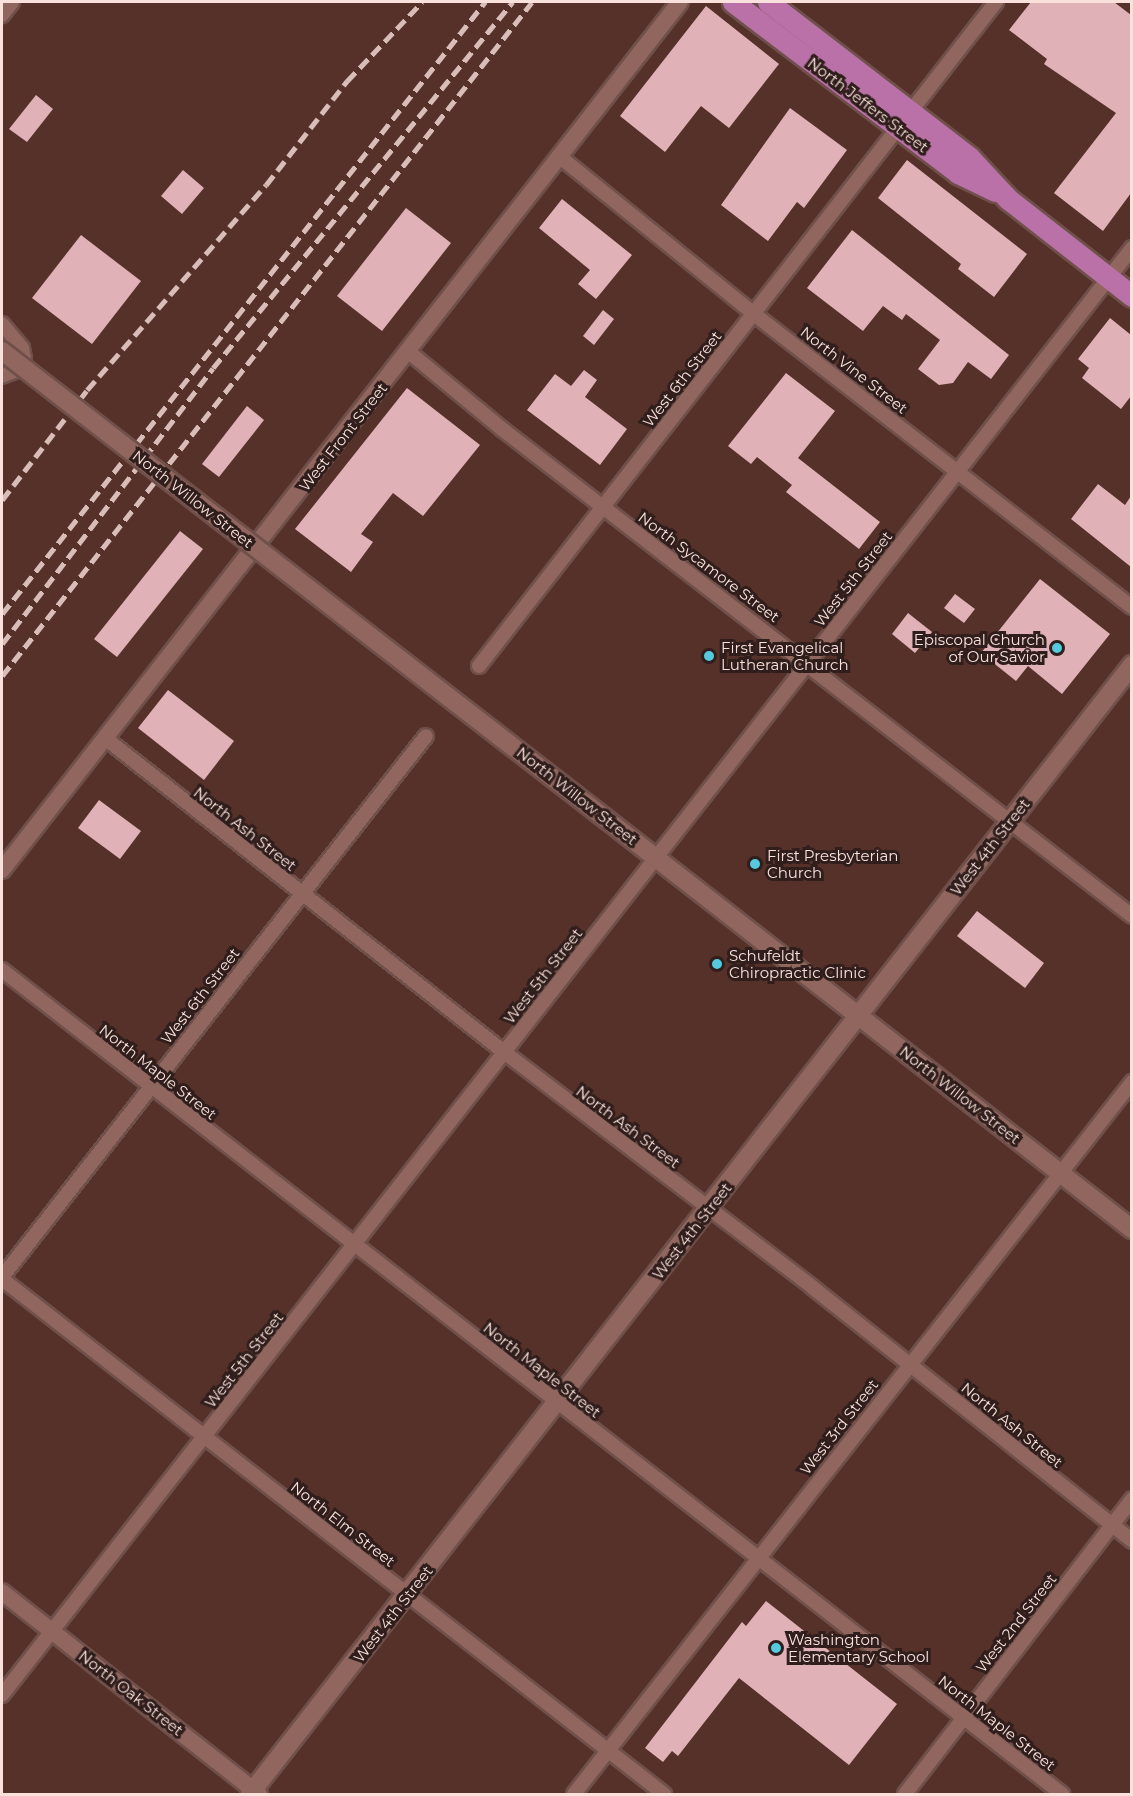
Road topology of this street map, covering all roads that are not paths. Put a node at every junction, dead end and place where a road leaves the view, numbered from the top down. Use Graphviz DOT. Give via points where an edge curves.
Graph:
graph roads {
  1 [pos="12,2"];
  2 [pos="680,2"];
  3 [pos="734,2"];
  4 [pos="768,2"];
  5 [pos="996,2"];
  6 [pos="2,15"];
  7 [pos="870,95"];
  8 [pos="903,119"];
  9 [pos="559,156"];
  10 [pos="1131,248"];
  11 [pos="1108,277"];
  12 [pos="1131,296"];
  13 [pos="753,314"];
  14 [pos="2,324"];
  15 [pos="2,351"];
  16 [pos="410,352"];
  17 [pos="2,376"];
  18 [pos="958,472"];
  19 [pos="604,507"];
  20 [pos="253,551"];
  21 [pos="1131,607"];
  22 [pos="334,614"];
  23 [pos="808,664"];
  24 [pos="1131,665"];
  25 [pos="479,666"];
  26 [pos="426,736"];
  27 [pos="105,738"];
  28 [pos="1009,821"];
  29 [pos="657,858"];
  30 [pos="2,870"];
  31 [pos="301,894"];
  32 [pos="1131,916"];
  33 [pos="2,970"];
  34 [pos="858,1016"];
  35 [pos="504,1052"];
  36 [pos="1131,1082"];
  37 [pos="150,1087"];
  38 [pos="1060,1173"];
  39 [pos="709,1209"];
  40 [pos="1131,1229"];
  41 [pos="354,1245"];
  42 [pos="2,1278"];
  43 [pos="909,1365"];
  44 [pos="557,1404"];
  45 [pos="205,1437"];
  46 [pos="1131,1500"];
  47 [pos="1112,1525"];
  48 [pos="1131,1541"];
  49 [pos="759,1557"];
  50 [pos="2,1592"];
  51 [pos="407,1596"];
  52 [pos="52,1631"];
  53 [pos="2,1695"];
  54 [pos="964,1718"];
  55 [pos="608,1751"];
  56 [pos="254,1793"];
  57 [pos="574,1794"];
  58 [pos="664,1794"];
  59 [pos="905,1794"];
  60 [pos="1062,1794"];
  1 -- 6 [label="street"];
  2 -- 9 [label="street, West Front Street"];
  3 -- 7 [label="highway, North Jeffers Street"];
  4 -- 7 [label="highway, North Jeffers Street"];
  5 -- 8 [label="street, West 6th Street"];
  7 -- 8 [label="highway, North Jeffers Street"];
  8 -- 11 [label="highway, North Jeffers Street" via="969,158 1008,199"];
  8 -- 13 [label="street, West 6th Street"];
  9 -- 13 [label="street, North Vine Street"];
  9 -- 16 [label="street, West Front Street"];
  10 -- 11 [label="street, West 5th Street"];
  11 -- 12 [label="highway, North Jeffers Street"];
  11 -- 18 [label="street, West 5th Street"];
  13 -- 18 [label="street, North Vine Street"];
  13 -- 19 [label="street, West 6th Street"];
  14 -- 17 [label="street" via="22,348 24,358 20,369"];
  15 -- 29 [label="main road, North Willow Street, bridge"];
  16 -- 19 [label="street, North Sycamore Street"];
  16 -- 20 [label="street, West Front Street"];
  18 -- 21 [label="street, North Vine Street"];
  18 -- 23 [label="street, West 5th Street"];
  19 -- 23 [label="street, North Sycamore Street"];
  19 -- 25 [label="street, West 6th Street"];
  20 -- 22 [label="street, North Willow Street"];
  20 -- 27 [label="street, West Front Street"];
  23 -- 28 [label="street, North Sycamore Street"];
  23 -- 29 [label="street, West 5th Street"];
  24 -- 28 [label="main road, West 4th Street"];
  26 -- 31 [label="street, West 6th Street"];
  27 -- 30 [label="street, West Front Street"];
  27 -- 31 [label="street, North Ash Street"];
  28 -- 32 [label="street, North Sycamore Street"];
  28 -- 34 [label="main road, West 4th Street"];
  29 -- 34 [label="main road, North Willow Street"];
  29 -- 35 [label="street, West 5th Street"];
  31 -- 35 [label="street, North Ash Street"];
  31 -- 37 [label="street, West 6th Street"];
  33 -- 37 [label="street, North Maple Street"];
  34 -- 38 [label="main road, North Willow Street"];
  34 -- 39 [label="main road, West 4th Street"];
  35 -- 39 [label="street, North Ash Street"];
  35 -- 41 [label="street, West 5th Street"];
  36 -- 38 [label="street, West 3rd Street"];
  37 -- 41 [label="street, North Maple Street"];
  37 -- 42 [label="street, West 6th Street"];
  38 -- 40 [label="main road, North Willow Street"];
  38 -- 43 [label="street, West 3rd Street"];
  39 -- 43 [label="street, North Ash Street"];
  39 -- 44 [label="main road, West 4th Street"];
  41 -- 44 [label="street, North Maple Street"];
  41 -- 45 [label="street, West 5th Street"];
  42 -- 45 [label="street, North Elm Street"];
  43 -- 47 [label="street, North Ash Street"];
  43 -- 49 [label="street, West 3rd Street"];
  44 -- 49 [label="street, North Maple Street"];
  44 -- 51 [label="main road, West 4th Street"];
  45 -- 51 [label="street, North Elm Street"];
  45 -- 52 [label="street, West 5th Street"];
  46 -- 47 [label="street, West 2nd Street"];
  47 -- 48 [label="street, North Ash Street"];
  47 -- 54 [label="street, West 2nd Street"];
  49 -- 54 [label="street, North Maple Street"];
  49 -- 55 [label="street, West 3rd Street"];
  50 -- 52 [label="street, North Oak Street"];
  51 -- 55 [label="street, North Elm Street"];
  51 -- 56 [label="main road, West 4th Street"];
  52 -- 53 [label="street, West 5th Street"];
  52 -- 56 [label="street, North Oak Street"];
  54 -- 59 [label="street, West 2nd Street"];
  54 -- 60 [label="street, North Maple Street"];
  55 -- 57 [label="street, West 3rd Street"];
  55 -- 58 [label="street, North Elm Street"];
}
